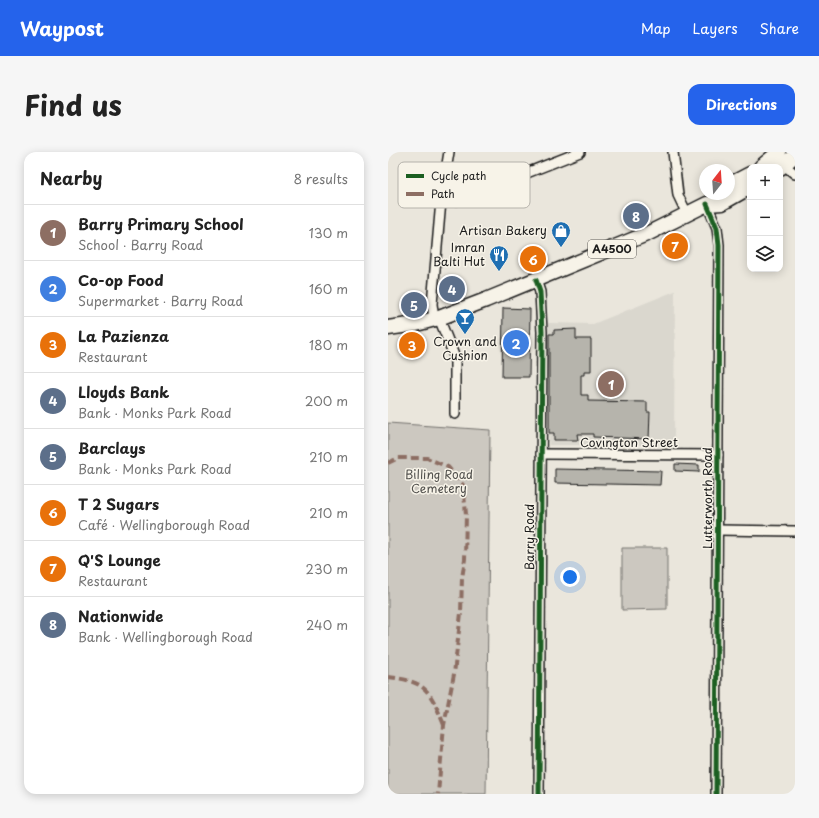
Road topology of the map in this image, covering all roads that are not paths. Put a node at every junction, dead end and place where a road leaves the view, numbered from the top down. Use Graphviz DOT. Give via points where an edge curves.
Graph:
graph roads {
  1 [pos="449,152"];
  2 [pos="580,152"];
  3 [pos="673,152"];
  4 [pos="779,152"];
  5 [pos="795,155"];
  6 [pos="447,162"];
  7 [pos="765,164"];
  8 [pos="783,165"];
  9 [pos="783,167"];
  10 [pos="530,172"];
  11 [pos="795,174"];
  12 [pos="747,176"];
  13 [pos="735,182"];
  14 [pos="747,189"];
  15 [pos="735,195"];
  16 [pos="709,200"];
  17 [pos="711,200"];
  18 [pos="715,200"];
  19 [pos="726,200"];
  20 [pos="440,208"];
  21 [pos="687,214"];
  22 [pos="536,280"];
  23 [pos="437,318"];
  24 [pos="388,328"];
  25 [pos="455,414"];
  26 [pos="541,454"];
  27 [pos="718,455"];
  28 [pos="717,530"];
  29 [pos="795,531"];
  30 [pos="539,794"];
  31 [pos="716,794"];
  1 -- 6 [label="street"];
  2 -- 10 [label="street"];
  3 -- 21 [label="street" via="678,195"];
  4 -- 7 [label="main road"];
  5 -- 8 [label="main road"];
  9 -- 11 [label="street"];
  12 -- 13 [label="main road"];
  14 -- 15 [label="main road, A4500"];
  16 -- 21 [label="main road, A4500"];
  17 -- 27 [label="street, Lutterworth Road" via="719,246"];
  18 -- 19 [label="main road, A4500"];
  20 -- 23 [label="street" via="432,304"];
  21 -- 22 [label="main road, A4500" via="649,233"];
  22 -- 23 [label="main road, A4500"];
  22 -- 26 [label="street, Barry Road" via="540,292 542,332"];
  23 -- 24 [label="main road, A4500"];
  23 -- 25 [label="street" via="455,358"];
  26 -- 27 [label="street, Covington Street"];
  26 -- 30 [label="street, Barry Road"];
  27 -- 28 [label="street, Lutterworth Road"];
  28 -- 29 [label="street"];
  28 -- 31 [label="street, Lutterworth Road"];
}
